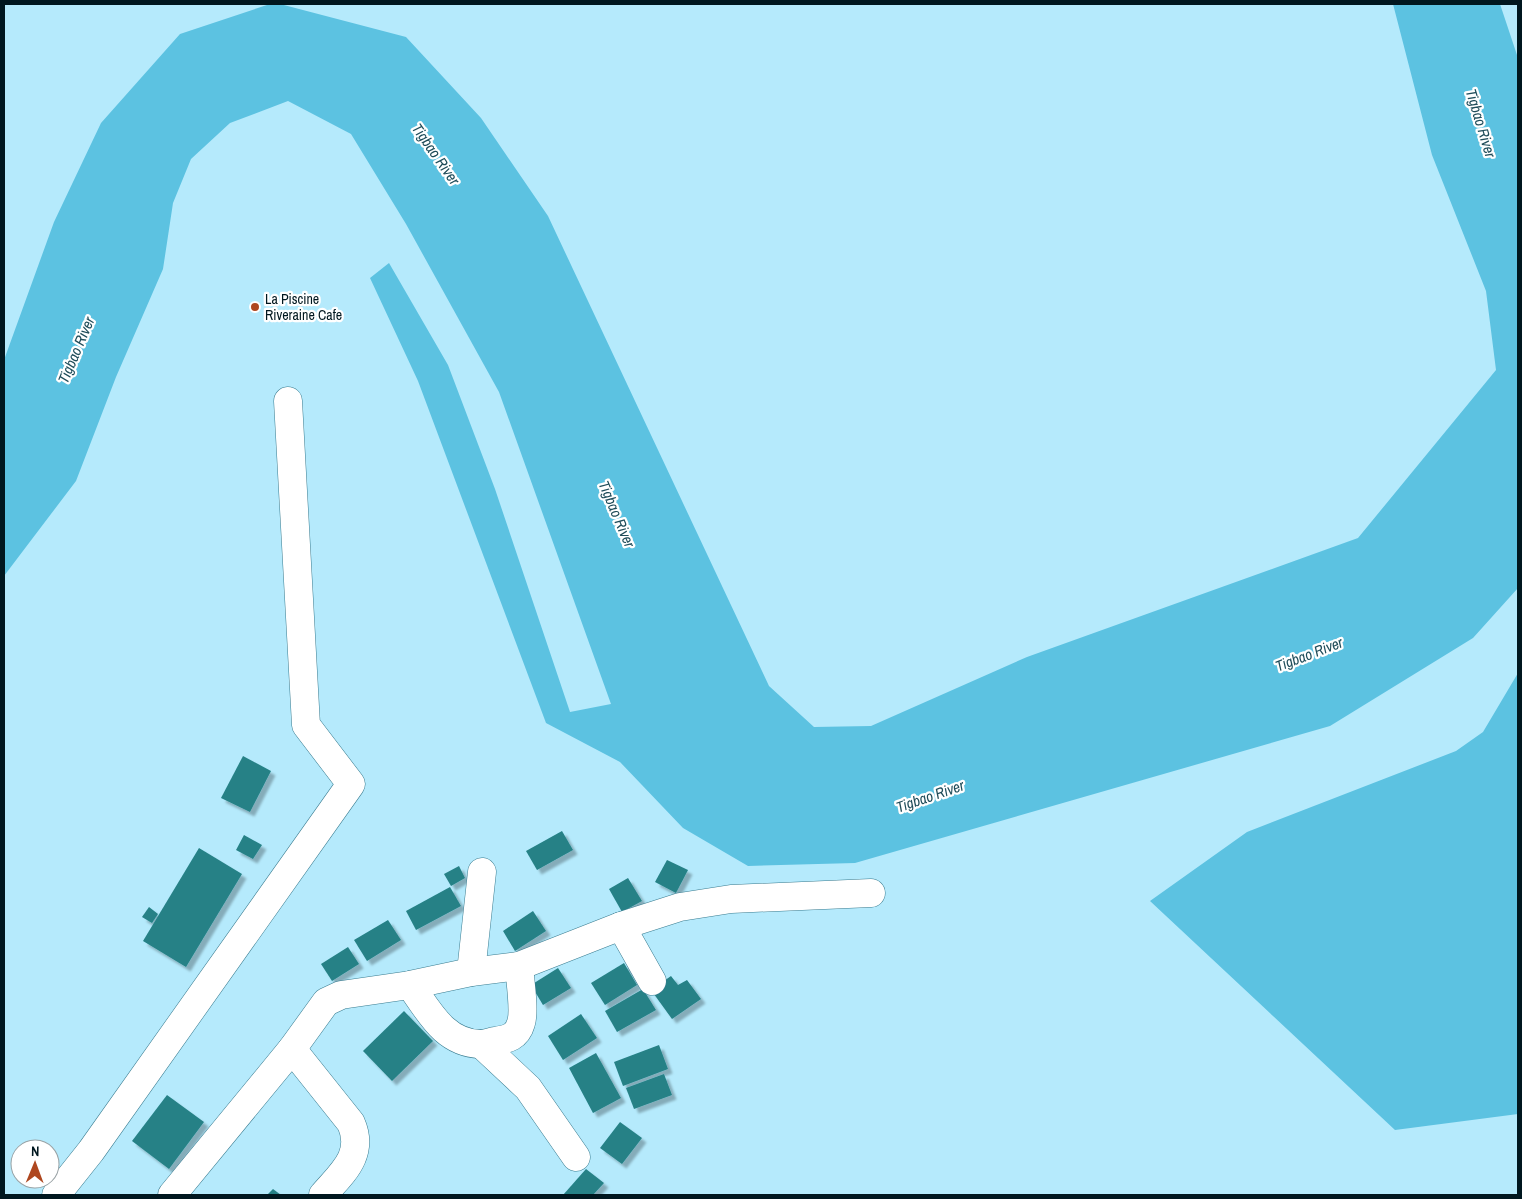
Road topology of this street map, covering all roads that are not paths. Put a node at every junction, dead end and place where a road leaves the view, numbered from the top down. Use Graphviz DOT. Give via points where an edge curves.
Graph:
graph roads {
  1 [pos="288,401"];
  2 [pos="482,872"];
  3 [pos="871,893"];
  4 [pos="621,926"];
  5 [pos="518,966"];
  6 [pos="471,972"];
  7 [pos="652,981"];
  8 [pos="410,985"];
  9 [pos="481,1044"];
  10 [pos="292,1049"];
  11 [pos="576,1158"];
  12 [pos="56,1195"];
  13 [pos="172,1195"];
  14 [pos="323,1195"];
  1 -- 12 [label="street" via="306,726 351,784 91,1151"];
  2 -- 6 [label="street"];
  3 -- 4 [label="street" via="731,899 680,907"];
  4 -- 5 [label="street"];
  4 -- 7 [label="street"];
  5 -- 6 [label="street"];
  5 -- 9 [label="street" via="522,1022 515,1035 508,1039"];
  6 -- 8 [label="street"];
  8 -- 9 [label="street" via="448,1034 462,1041"];
  8 -- 10 [label="street" via="340,995 326,1002"];
  9 -- 11 [label="street" via="528,1088"];
  10 -- 13 [label="street"];
  10 -- 14 [label="street" via="352,1123 355,1132 351,1160"];
}
